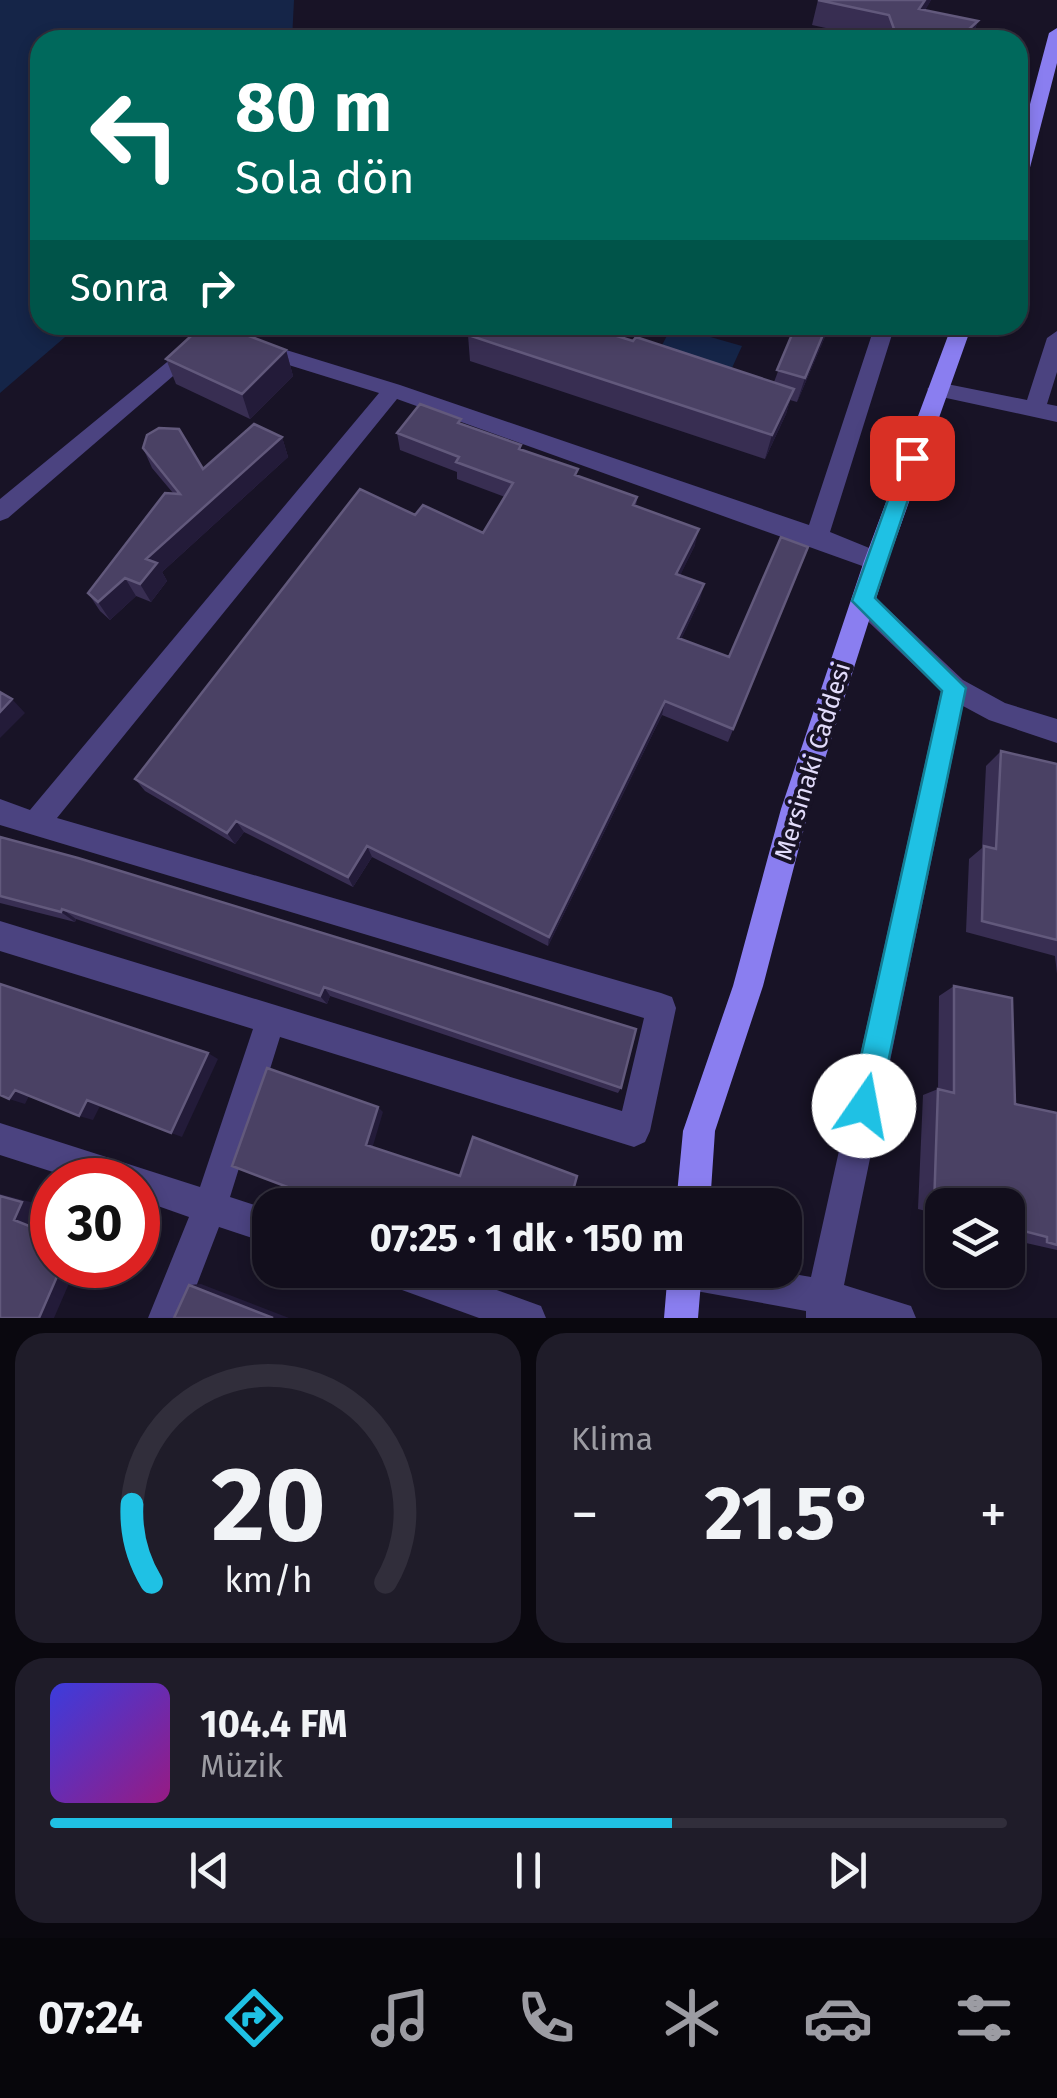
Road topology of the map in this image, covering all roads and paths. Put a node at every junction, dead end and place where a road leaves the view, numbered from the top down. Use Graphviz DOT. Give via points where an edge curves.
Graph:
graph roads {
  1 [pos="1057,33"];
  2 [pos="1028,138"];
  3 [pos="882,335"];
  4 [pos="958,335"];
  5 [pos="1057,338"];
  6 [pos="937,389"];
  7 [pos="393,390"];
  8 [pos="1046,412"];
  9 [pos="0,512"];
  10 [pos="817,537"];
  11 [pos="876,562"];
  12 [pos="863,601"];
  13 [pos="954,688"];
  14 [pos="1057,731"];
  15 [pos="0,812"];
  16 [pos="35,825"];
  17 [pos="0,936"];
  18 [pos="271,1019"];
  19 [pos="0,1138"];
  20 [pos="61,1158"];
  21 [pos="694,1188"];
  22 [pos="160,1190"];
  23 [pos="210,1206"];
  24 [pos="252,1221"];
  25 [pos="443,1288"];
  26 [pos="683,1288"];
  27 [pos="751,1288"];
  28 [pos="824,1307"];
  29 [pos="166,1318"];
  30 [pos="528,1318"];
  31 [pos="680,1318"];
  32 [pos="899,1318"];
  1 -- 2 [label="street"];
  3 -- 10 [label="street"];
  4 -- 6 [label="street, Mersinaki Caddesi"];
  5 -- 8 [label="street"];
  6 -- 8 [label="street"];
  6 -- 11 [label="street, Mersinaki Caddesi"];
  7 -- 9 [label="street" via="219,336"];
  7 -- 10 [label="street"];
  7 -- 16 [label="street"];
  10 -- 11 [label="street"];
  11 -- 12 [label="street, Mersinaki Caddesi"];
  12 -- 13 [label="street"];
  12 -- 21 [label="street, Mersinaki Caddesi" via="699,1130"];
  13 -- 14 [label="street" via="998,712"];
  13 -- 28 [label="street"];
  15 -- 16 [label="street"];
  16 -- 18 [label="street" via="661,1008 634,1132"];
  17 -- 18 [label="street"];
  18 -- 23 [label="street"];
  19 -- 20 [label="street"];
  22 -- 23 [label="street"];
  23 -- 24 [label="street"];
  23 -- 29 [label="street"];
  25 -- 30 [label="street"];
  26 -- 31 [label="street"];
  27 -- 28 [label="street"];
  28 -- 32 [label="street"];
}
